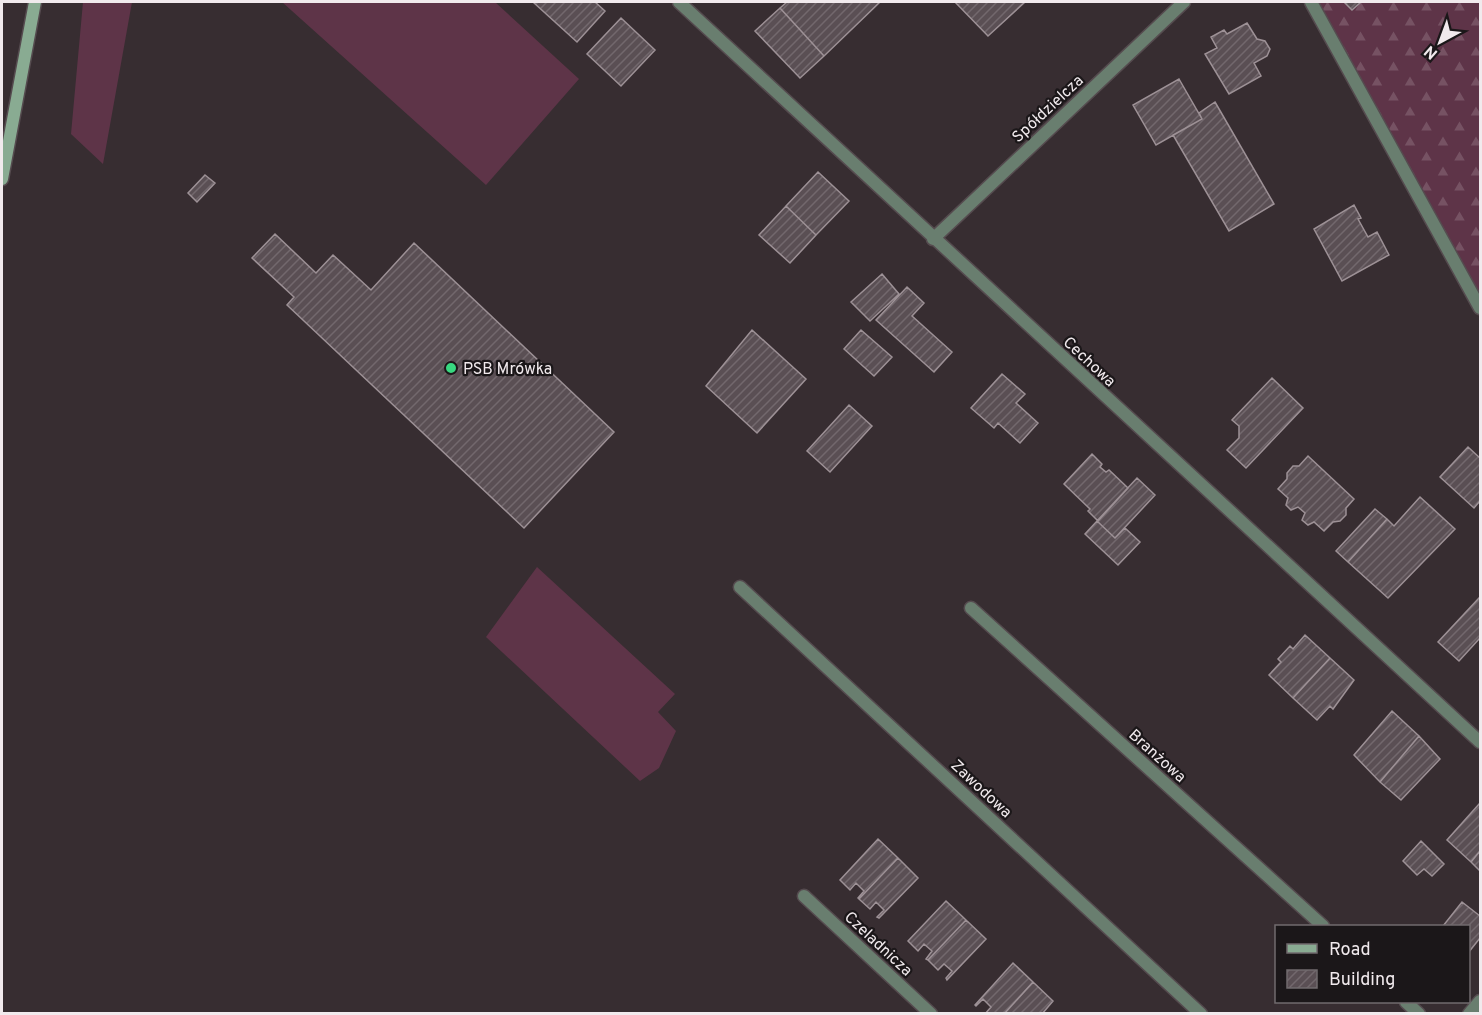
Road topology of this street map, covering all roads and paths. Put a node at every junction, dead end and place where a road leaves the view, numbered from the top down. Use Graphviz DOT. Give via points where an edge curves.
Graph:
graph roads {
  1 [pos="35,2"];
  2 [pos="678,2"];
  3 [pos="1184,2"];
  4 [pos="1311,2"];
  5 [pos="2,179"];
  6 [pos="933,239"];
  7 [pos="1480,308"];
  8 [pos="740,587"];
  9 [pos="971,608"];
  10 [pos="1480,742"];
  11 [pos="804,896"];
  12 [pos="1321,925"];
  13 [pos="1480,1001"];
  14 [pos="1407,1003"];
  15 [pos="931,1014"];
  16 [pos="1201,1014"];
  17 [pos="1419,1014"];
  18 [pos="1469,1014"];
  1 -- 5 [label="main road"];
  2 -- 6 [label="street, Cechowa"];
  3 -- 6 [label="street, Spółdzielcza"];
  4 -- 7 [label="street"];
  6 -- 10 [label="street, Cechowa"];
  8 -- 16 [label="street, Zawodowa"];
  9 -- 12 [label="street, Branżowa"];
  11 -- 15 [label="street, Czeladnicza"];
  13 -- 18 [label="street"];
  14 -- 17 [label="street"];
}
